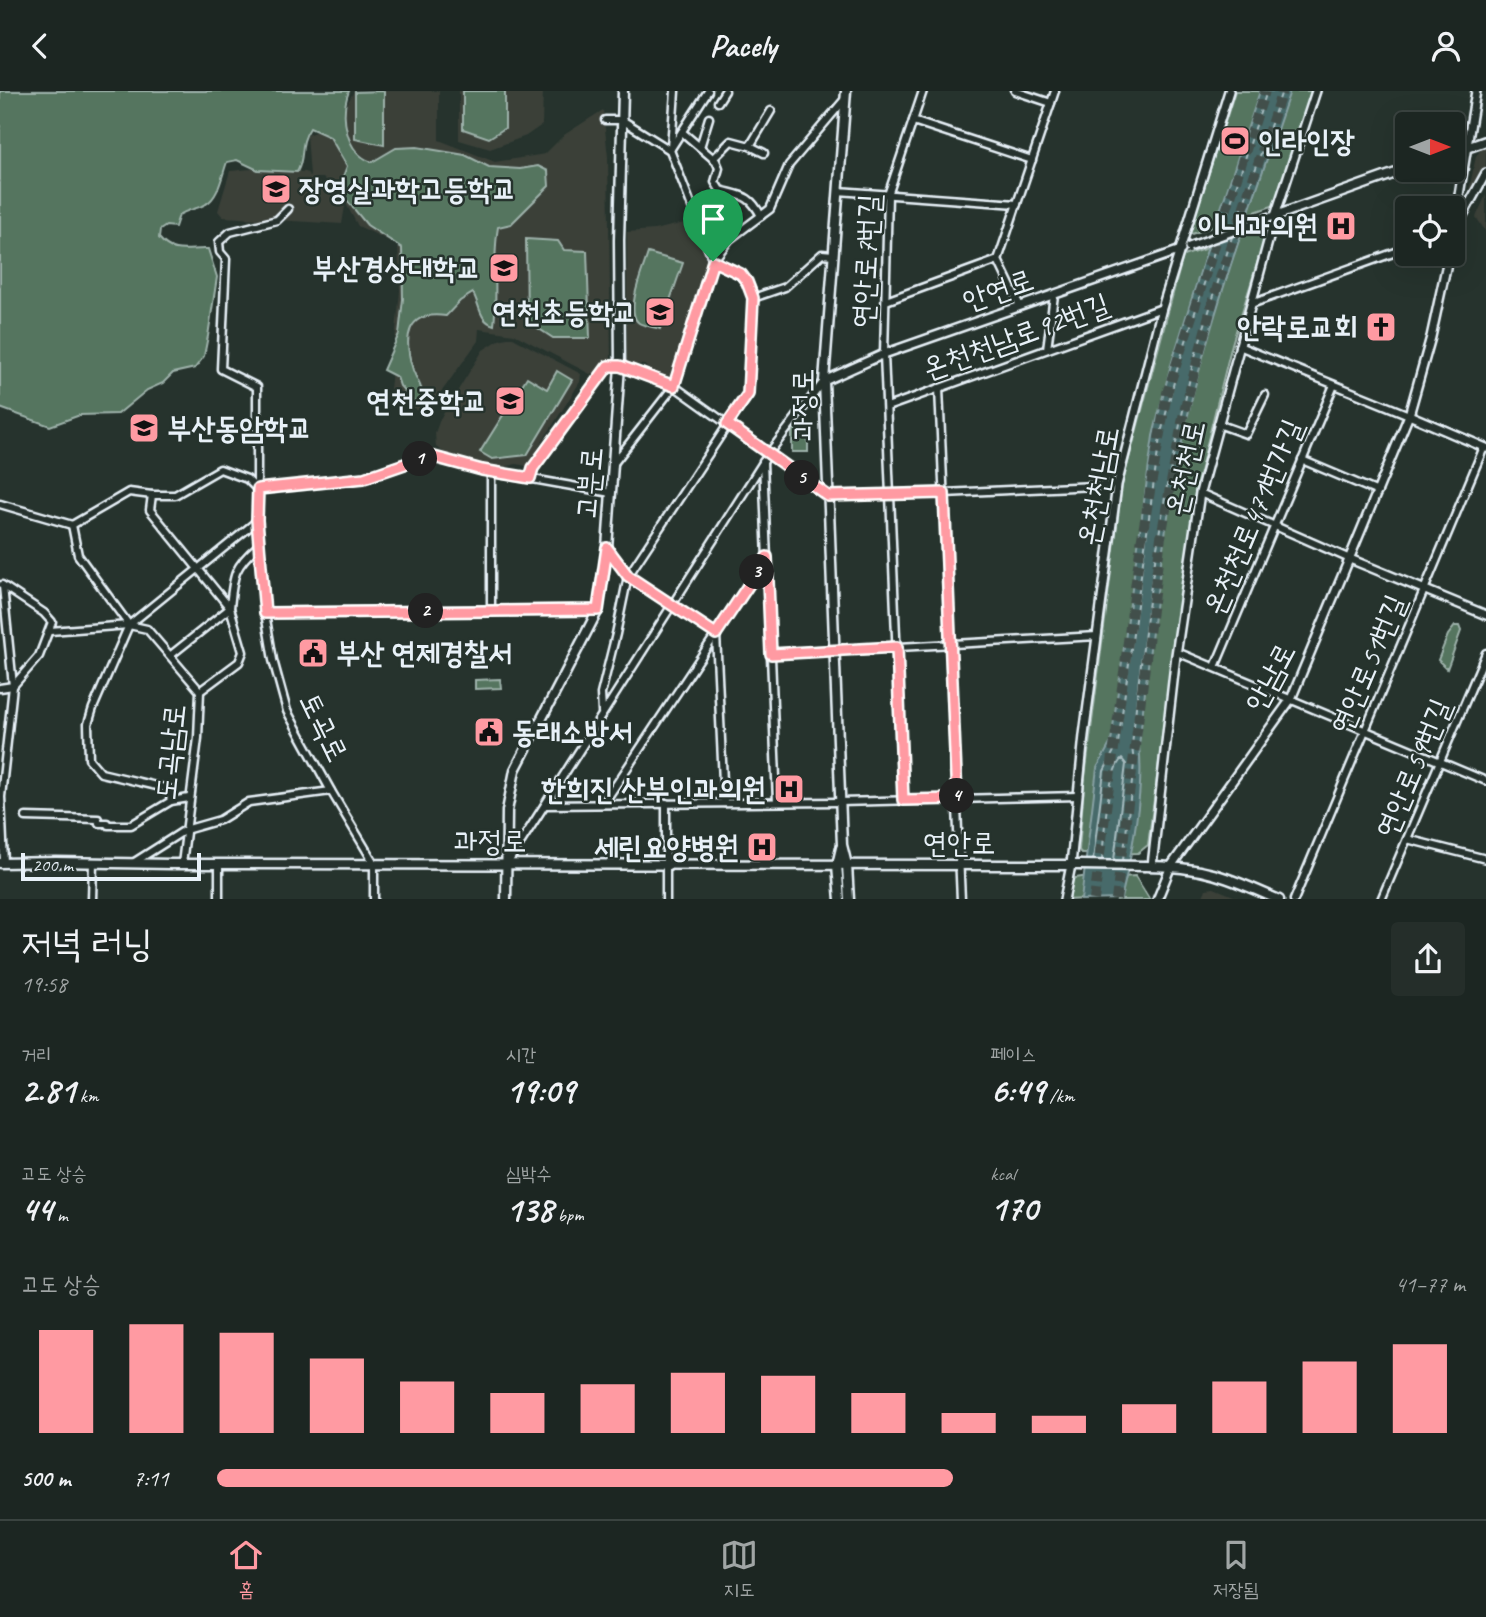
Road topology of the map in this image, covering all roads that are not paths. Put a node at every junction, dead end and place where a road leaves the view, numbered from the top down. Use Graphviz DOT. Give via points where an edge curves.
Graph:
graph roads {
  1 [pos="623,91"];
  2 [pos="675,91"];
  3 [pos="708,91"];
  4 [pos="725,91"];
  5 [pos="923,91"];
  6 [pos="1015,91"];
  7 [pos="1055,91"];
  8 [pos="1229,91"];
  9 [pos="1315,91"];
  10 [pos="1476,91"];
  11 [pos="845,95"];
  12 [pos="718,102"];
  13 [pos="1051,103"];
  14 [pos="771,111"];
  15 [pos="709,118"];
  16 [pos="605,120"];
  17 [pos="622,120"];
  18 [pos="913,121"];
  19 [pos="682,132"];
  20 [pos="1486,141"];
  21 [pos="750,146"];
  22 [pos="701,147"];
  23 [pos="1468,148"];
  24 [pos="1465,149"];
  25 [pos="670,150"];
  26 [pos="764,153"];
  27 [pos="713,159"];
  28 [pos="1032,160"];
  29 [pos="1395,173"];
  30 [pos="1486,173"];
  31 [pos="838,191"];
  32 [pos="888,195"];
  33 [pos="1460,196"];
  34 [pos="1017,204"];
  35 [pos="288,209"];
  36 [pos="1465,212"];
  37 [pos="761,216"];
  38 [pos="1273,217"];
  39 [pos="1179,251"];
  40 [pos="1395,252"];
  41 [pos="833,255"];
  42 [pos="998,260"];
  43 [pos="713,261"];
  44 [pos="1446,266"];
  45 [pos="1054,295"];
  46 [pos="753,298"];
  47 [pos="886,301"];
  48 [pos="1251,304"];
  49 [pos="1020,306"];
  50 [pos="1162,308"];
  51 [pos="1239,346"];
  52 [pos="1047,349"];
  53 [pos="884,354"];
  54 [pos="620,366"];
  55 [pos="824,381"];
  56 [pos="1334,385"];
  57 [pos="674,386"];
  58 [pos="939,388"];
  59 [pos="1265,395"];
  60 [pos="887,407"];
  61 [pos="1409,415"];
  62 [pos="727,424"];
  63 [pos="1217,424"];
  64 [pos="1485,447"];
  65 [pos="769,453"];
  66 [pos="1302,460"];
  67 [pos="763,462"];
  68 [pos="614,463"];
  69 [pos="491,472"];
  70 [pos="530,478"];
  71 [pos="1117,485"];
  72 [pos="258,489"];
  73 [pos="1378,492"];
  74 [pos="611,493"];
  75 [pos="944,493"];
  76 [pos="1200,493"];
  77 [pos="152,495"];
  78 [pos="890,495"];
  79 [pos="828,496"];
  80 [pos="0,504"];
  81 [pos="257,520"];
  82 [pos="72,525"];
  83 [pos="1275,526"];
  84 [pos="258,546"];
  85 [pos="607,548"];
  86 [pos="767,557"];
  87 [pos="1350,559"];
  88 [pos="197,568"];
  89 [pos="628,576"];
  90 [pos="2,585"];
  91 [pos="1424,590"];
  92 [pos="672,605"];
  93 [pos="230,608"];
  94 [pos="598,610"];
  95 [pos="491,611"];
  96 [pos="265,613"];
  97 [pos="1486,615"];
  98 [pos="129,625"];
  99 [pos="50,631"];
  100 [pos="716,634"];
  101 [pos="1097,636"];
  102 [pos="950,645"];
  103 [pos="897,647"];
  104 [pos="834,650"];
  105 [pos="1177,652"];
  106 [pos="1486,653"];
  107 [pos="771,654"];
  108 [pos="171,655"];
  109 [pos="1215,667"];
  110 [pos="13,686"];
  111 [pos="0,688"];
  112 [pos="200,691"];
  113 [pos="1291,699"];
  114 [pos="603,714"];
  115 [pos="1365,730"];
  116 [pos="1440,762"];
  117 [pos="1486,781"];
  118 [pos="331,792"];
  119 [pos="1078,796"];
  120 [pos="1,797"];
  121 [pos="189,798"];
  122 [pos="957,799"];
  123 [pos="903,800"];
  124 [pos="171,801"];
  125 [pos="777,802"];
  126 [pos="840,802"];
  127 [pos="604,803"];
  128 [pos="666,803"];
  129 [pos="724,803"];
  130 [pos="545,805"];
  131 [pos="26,817"];
  132 [pos="185,830"];
  133 [pos="1407,839"];
  134 [pos="1486,859"];
  135 [pos="2,863"];
  136 [pos="93,863"];
  137 [pos="374,863"];
  138 [pos="132,864"];
  139 [pos="182,864"];
  140 [pos="219,864"];
  141 [pos="507,864"];
  142 [pos="666,864"];
  143 [pos="842,865"];
  144 [pos="1076,865"];
  145 [pos="960,866"];
  146 [pos="1149,866"];
  147 [pos="1171,866"];
  148 [pos="92,899"];
  149 [pos="219,899"];
  150 [pos="374,899"];
  151 [pos="506,899"];
  152 [pos="666,899"];
  153 [pos="840,899"];
  154 [pos="849,899"];
  155 [pos="961,899"];
  156 [pos="1064,899"];
  157 [pos="1157,899"];
  158 [pos="1279,899"];
  159 [pos="1294,899"];
  160 [pos="1381,899"];
  1 -- 17 [label="main road, 고분로"];
  2 -- 25 [label="street"];
  3 -- 19 [label="street"];
  4 -- 12 [label="street"];
  5 -- 18 [label="street, 연안로7번길"];
  6 -- 13 [label="street"];
  7 -- 13 [label="street"];
  8 -- 39 [label="street, 온천천남로"];
  9 -- 38 [label="street, 온천천로"];
  10 -- 23 [label="street"];
  11 -- 31 [label="main road, 과정로"];
  11 -- 37 [label="street" via="789,165 770,209"];
  13 -- 28 [label="street"];
  14 -- 21 [label="street"];
  15 -- 22 [label="street"];
  16 -- 17 [label="street"];
  17 -- 25 [label="street"];
  17 -- 54 [label="main road, 고분로"];
  18 -- 28 [label="street"];
  18 -- 32 [label="street, 연안로7번길"];
  19 -- 22 [label="street"];
  19 -- 25 [label="street"];
  20 -- 23 [label="main road"];
  21 -- 26 [label="street"];
  21 -- 27 [label="street" via="731,141"];
  22 -- 27 [label="street"];
  23 -- 24 [label="main road"];
  23 -- 33 [label="street"];
  25 -- 43 [label="street"];
  27 -- 37 [label="street" via="719,168 715,182 720,190 733,191 753,202"];
  28 -- 34 [label="street"];
  29 -- 38 [label="main road"];
  30 -- 36 [label="street"];
  31 -- 32 [label="street"];
  31 -- 41 [label="main road, 과정로"];
  32 -- 34 [label="street"];
  32 -- 47 [label="street, 연안로7번길"];
  34 -- 42 [label="street"];
  35 -- 72 [label="street, 토곡로" via="277,220 230,232 219,241 226,259 221,369 257,387"];
  37 -- 43 [label="street" via="730,239"];
  38 -- 39 [label="street, 안연로, bridge"];
  38 -- 48 [label="street, 온천천로"];
  39 -- 45 [label="street, 안연로"];
  39 -- 50 [label="street, 온천천남로"];
  40 -- 48 [label="street"];
  41 -- 46 [label="street" via="822,254 785,287"];
  41 -- 55 [label="main road, 과정로"];
  42 -- 47 [label="street"];
  42 -- 49 [label="street"];
  43 -- 46 [label="street" via="741,274"];
  43 -- 57 [label="street"];
  44 -- 61 [label="street, 안남로"];
  45 -- 49 [label="street, 안연로"];
  45 -- 52 [label="street"];
  46 -- 62 [label="street" via="748,394"];
  47 -- 53 [label="street, 연안로7번길"];
  48 -- 51 [label="street, 온천천로"];
  49 -- 53 [label="street, 안연로"];
  50 -- 52 [label="street, 온천천남로92번길"];
  50 -- 71 [label="street, 온천천남로"];
  51 -- 56 [label="street"];
  51 -- 63 [label="street, 온천천로"];
  52 -- 58 [label="street, 온천천남로92번길"];
  53 -- 55 [label="street, 안연로"];
  53 -- 60 [label="street, 연안로7번길"];
  54 -- 57 [label="street"];
  54 -- 68 [label="main road, 고분로"];
  54 -- 70 [label="street" via="608,366"];
  55 -- 65 [label="street"];
  55 -- 79 [label="main road, 과정로"];
  56 -- 61 [label="street"];
  56 -- 66 [label="street, 온천천로471번가길"];
  57 -- 62 [label="street"];
  57 -- 68 [label="street"];
  58 -- 60 [label="street, 온천천남로92번길"];
  58 -- 75 [label="street"];
  59 -- 63 [label="street" via="1247,434"];
  60 -- 78 [label="street, 연안로7번길"];
  61 -- 64 [label="street"];
  61 -- 73 [label="street, 안남로"];
  62 -- 65 [label="street"];
  62 -- 89 [label="street"];
  63 -- 76 [label="street, 온천천로"];
  64 -- 91 [label="street, 연안로51번길"];
  65 -- 67 [label="street"];
  65 -- 79 [label="street"];
  66 -- 73 [label="street"];
  66 -- 83 [label="street, 온천천로471번가길"];
  67 -- 86 [label="street"];
  67 -- 92 [label="street"];
  68 -- 74 [label="main road, 고분로"];
  69 -- 70 [label="street"];
  69 -- 72 [label="street" via="425,457 364,478"];
  69 -- 95 [label="street"];
  70 -- 74 [label="street"];
  71 -- 75 [label="street"];
  71 -- 101 [label="street, 온천천남로"];
  72 -- 77 [label="street" via="247,479 220,469 175,495"];
  72 -- 81 [label="street, 토곡로"];
  73 -- 87 [label="street, 안남로"];
  74 -- 85 [label="main road, 고분로"];
  75 -- 78 [label="street"];
  75 -- 102 [label="street"];
  76 -- 83 [label="street"];
  76 -- 105 [label="street, 온천천로"];
  77 -- 82 [label="street" via="129,492"];
  77 -- 88 [label="street" via="150,510"];
  78 -- 79 [label="street"];
  78 -- 103 [label="street, 연안로7번길"];
  79 -- 104 [label="main road, 과정로"];
  80 -- 82 [label="street"];
  81 -- 84 [label="street, 토곡로"];
  81 -- 88 [label="street"];
  82 -- 98 [label="street" via="78,555"];
  83 -- 87 [label="street"];
  83 -- 109 [label="street, 온천천로471번가길"];
  84 -- 93 [label="street" via="242,559 234,574"];
  84 -- 96 [label="street, 토곡로"];
  85 -- 89 [label="street"];
  85 -- 94 [label="main road, 고분로"];
  86 -- 100 [label="street"];
  86 -- 107 [label="street"];
  87 -- 91 [label="street"];
  87 -- 113 [label="street, 안남로"];
  88 -- 93 [label="street"];
  88 -- 98 [label="street"];
  89 -- 92 [label="street"];
  89 -- 114 [label="street" via="601,694"];
  90 -- 99 [label="street" via="44,613 52,622"];
  90 -- 110 [label="street"];
  91 -- 97 [label="street"];
  91 -- 115 [label="street, 연안로51번길"];
  92 -- 100 [label="street"];
  92 -- 114 [label="street"];
  93 -- 108 [label="street"];
  93 -- 112 [label="street" via="242,657"];
  94 -- 95 [label="street"];
  94 -- 141 [label="main road, 고분로" via="515,770 507,811"];
  95 -- 96 [label="street"];
  96 -- 118 [label="street, 토곡로" via="287,711"];
  98 -- 99 [label="street"];
  98 -- 108 [label="street, 도곡남로" via="147,629"];
  98 -- 124 [label="street" via="88,724 89,759 102,773 169,789"];
  99 -- 110 [label="street" via="39,656"];
  100 -- 127 [label="street"];
  100 -- 129 [label="street"];
  101 -- 102 [label="street"];
  101 -- 119 [label="street, 온천천남로"];
  102 -- 103 [label="street"];
  102 -- 122 [label="street"];
  103 -- 104 [label="street"];
  103 -- 123 [label="street, 연안로7번길"];
  104 -- 107 [label="street"];
  104 -- 126 [label="main road, 과정로"];
  105 -- 109 [label="street"];
  105 -- 146 [label="street, 온천천로"];
  106 -- 116 [label="street, 연안로59번길"];
  107 -- 125 [label="street"];
  108 -- 112 [label="street, 도곡남로"];
  109 -- 113 [label="street"];
  110 -- 111 [label="street"];
  110 -- 120 [label="street"];
  112 -- 121 [label="street, 도곡남로"];
  113 -- 115 [label="street"];
  113 -- 147 [label="street, 안남로"];
  114 -- 130 [label="street"];
  115 -- 116 [label="street"];
  115 -- 159 [label="street, 연안로51번길"];
  116 -- 117 [label="street"];
  116 -- 133 [label="street, 연안로59번길"];
  118 -- 132 [label="street" via="249,802 220,820"];
  118 -- 137 [label="street, 토곡로"];
  119 -- 122 [label="street"];
  119 -- 144 [label="street, 온천천남로"];
  120 -- 135 [label="street"];
  121 -- 124 [label="street"];
  121 -- 132 [label="street, 도곡남로"];
  122 -- 123 [label="street"];
  122 -- 145 [label="street"];
  123 -- 126 [label="street"];
  124 -- 131 [label="street" via="131,825"];
  125 -- 126 [label="street"];
  125 -- 129 [label="street"];
  126 -- 143 [label="main road, 과정로"];
  127 -- 128 [label="street"];
  127 -- 130 [label="street"];
  128 -- 129 [label="street"];
  128 -- 142 [label="street"];
  130 -- 141 [label="street"];
  132 -- 138 [label="street"];
  132 -- 139 [label="street, 도곡남로"];
  133 -- 134 [label="street"];
  133 -- 160 [label="street, 연안로59번길"];
  135 -- 136 [label="main road, 과정로"];
  136 -- 138 [label="main road, 과정로"];
  136 -- 148 [label="street"];
  137 -- 140 [label="main road, 과정로"];
  137 -- 141 [label="main road, 과정로"];
  137 -- 150 [label="street"];
  138 -- 139 [label="main road, 과정로"];
  139 -- 140 [label="main road, 과정로"];
  140 -- 149 [label="street"];
  141 -- 142 [label="main road, 과정로"];
  141 -- 151 [label="main road, 고분로"];
  142 -- 143 [label="main road, 과정로"];
  142 -- 152 [label="street"];
  143 -- 145 [label="main road, 연안로"];
  143 -- 153 [label="main road"];
  143 -- 154 [label="main road"];
  144 -- 145 [label="main road, 연안로"];
  144 -- 146 [label="main road, 연안로, bridge"];
  144 -- 156 [label="street, 온천천남로"];
  145 -- 155 [label="street"];
  146 -- 147 [label="main road"];
  147 -- 157 [label="street"];
  147 -- 158 [label="main road" via="1212,872"];
}
